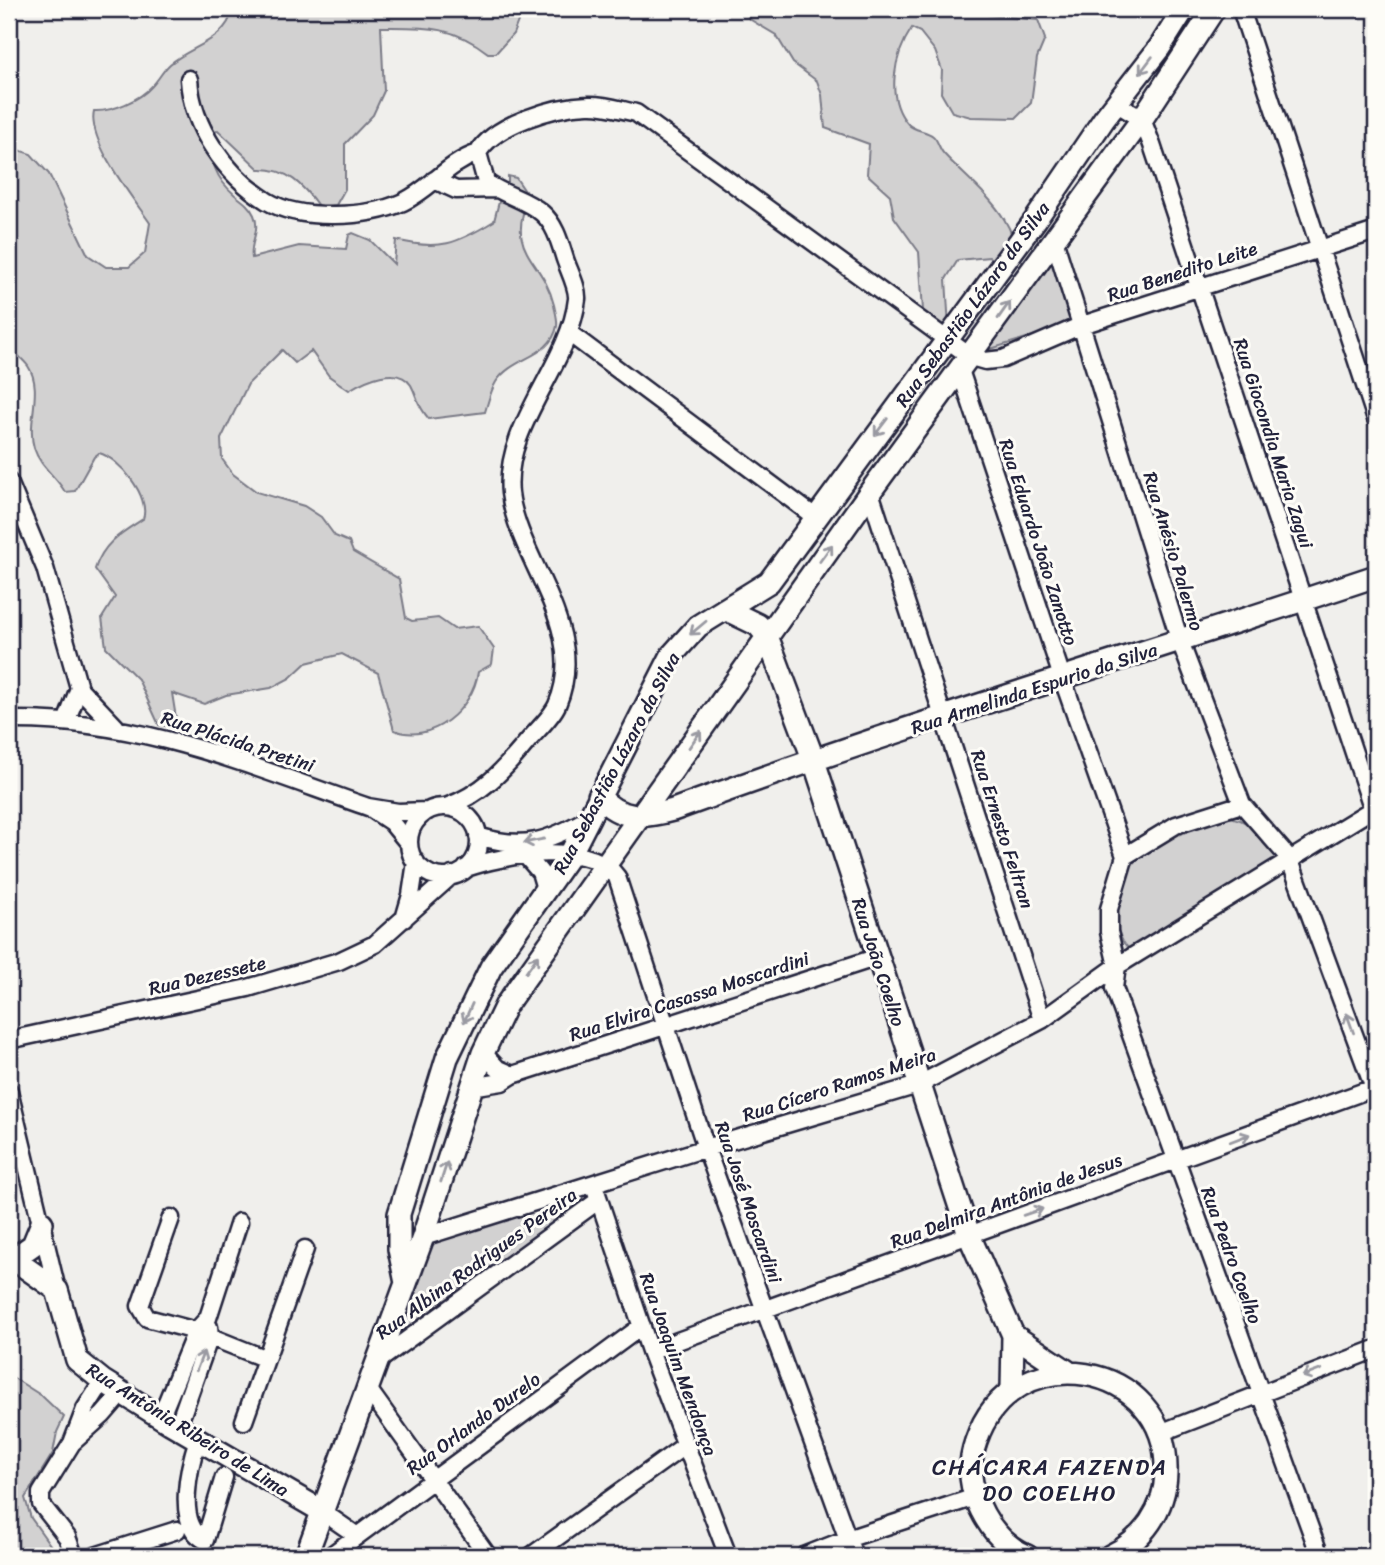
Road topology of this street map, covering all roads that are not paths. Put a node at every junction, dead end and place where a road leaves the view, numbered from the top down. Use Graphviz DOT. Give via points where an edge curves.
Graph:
graph roads {
  1 [pos="1184,9"];
  2 [pos="1214,9"];
  3 [pos="1241,9"];
  4 [pos="189,79"];
  5 [pos="1117,104"];
  6 [pos="1142,119"];
  7 [pos="478,153"];
  8 [pos="434,180"];
  9 [pos="496,189"];
  10 [pos="1376,231"];
  11 [pos="1054,239"];
  12 [pos="1321,249"];
  13 [pos="1201,286"];
  14 [pos="1082,325"];
  15 [pos="569,333"];
  16 [pos="949,335"];
  17 [pos="969,359"];
  18 [pos="1376,419"];
  19 [pos="9,482"];
  20 [pos="870,492"];
  21 [pos="816,517"];
  22 [pos="1376,576"];
  23 [pos="1303,601"];
  24 [pos="725,609"];
  25 [pos="767,636"];
  26 [pos="1180,642"];
  27 [pos="1062,680"];
  28 [pos="79,688"];
  29 [pos="944,716"];
  30 [pos="9,720"];
  31 [pos="66,722"];
  32 [pos="117,727"];
  33 [pos="814,761"];
  34 [pos="667,780"];
  35 [pos="482,790"];
  36 [pos="599,796"];
  37 [pos="693,802"];
  38 [pos="1242,804"];
  39 [pos="368,807"];
  40 [pos="446,807"];
  41 [pos="1374,808"];
  42 [pos="428,811"];
  43 [pos="643,816"];
  44 [pos="586,819"];
  45 [pos="477,831"];
  46 [pos="409,844"];
  47 [pos="571,853"];
  48 [pos="1125,856"];
  49 [pos="527,857"];
  50 [pos="1289,858"];
  51 [pos="415,862"];
  52 [pos="604,863"];
  53 [pos="459,872"];
  54 [pos="546,892"];
  55 [pos="403,921"];
  56 [pos="878,957"];
  57 [pos="1117,966"];
  58 [pos="1042,1020"];
  59 [pos="667,1024"];
  60 [pos="9,1040"];
  61 [pos="483,1053"];
  62 [pos="513,1075"];
  63 [pos="918,1085"];
  64 [pos="471,1087"];
  65 [pos="1375,1089"];
  66 [pos="9,1091"];
  67 [pos="706,1147"];
  68 [pos="1176,1162"];
  69 [pos="597,1192"];
  70 [pos="171,1218"];
  71 [pos="239,1222"];
  72 [pos="42,1223"];
  73 [pos="969,1235"];
  74 [pos="423,1237"];
  75 [pos="305,1249"];
  76 [pos="11,1257"];
  77 [pos="406,1283"];
  78 [pos="57,1290"];
  79 [pos="765,1311"];
  80 [pos="642,1326"];
  81 [pos="203,1334"];
  82 [pos="1013,1335"];
  83 [pos="1376,1349"];
  84 [pos="650,1352"];
  85 [pos="266,1359"];
  86 [pos="378,1361"];
  87 [pos="1068,1371"];
  88 [pos="366,1386"];
  89 [pos="112,1387"];
  90 [pos="1012,1390"];
  91 [pos="1261,1393"];
  92 [pos="169,1421"];
  93 [pos="244,1421"];
  94 [pos="1160,1433"];
  95 [pos="198,1439"];
  96 [pos="684,1446"];
  97 [pos="224,1477"];
  98 [pos="432,1479"];
  99 [pos="975,1497"];
  100 [pos="320,1510"];
  101 [pos="177,1530"];
  102 [pos="356,1535"];
  103 [pos="847,1539"];
  104 [pos="1119,1554"];
  105 [pos="74,1556"];
  106 [pos="95,1556"];
  107 [pos="306,1556"];
  108 [pos="330,1556"];
  109 [pos="488,1556"];
  110 [pos="531,1556"];
  111 [pos="728,1556"];
  112 [pos="804,1556"];
  113 [pos="854,1556"];
  114 [pos="1027,1556"];
  115 [pos="1320,1556"];
  1 -- 5 [label="street, Rua Sebastião Lázaro da Silva, one-way"];
  2 -- 6 [label="street, Rua Sebastião Lázaro da Silva"];
  3 -- 12 [label="street"];
  4 -- 8 [label="street" via="198,121 229,170 269,202 309,214 356,215 402,202"];
  5 -- 6 [label="street"];
  5 -- 16 [label="street, Rua Sebastião Lázaro da Silva"];
  6 -- 11 [label="street, Rua Sebastião Lázaro da Silva"];
  6 -- 13 [label="street, Rua Giocondia Maria Zagui"];
  7 -- 8 [label="street" via="458,160"];
  7 -- 9 [label="street" via="486,182"];
  7 -- 16 [label="street" via="483,143 502,129 568,106 592,104 636,113"];
  8 -- 9 [label="street" via="456,190"];
  9 -- 15 [label="street" via="542,213 558,234 578,297"];
  10 -- 12 [label="street, Rua Benedito Leite"];
  11 -- 14 [label="street, Rua Anésio Palermo"];
  17 -- 11 [label="street, Rua Sebastião Lázaro da Silva, one-way"];
  12 -- 13 [label="street, Rua Benedito Leite"];
  12 -- 18 [label="street"];
  13 -- 14 [label="street, Rua Benedito Leite"];
  13 -- 23 [label="street, Rua Giocondia Maria Zagui"];
  14 -- 17 [label="street, Rua Benedito Leite" via="1003,359"];
  14 -- 26 [label="street, Rua Anésio Palermo"];
  15 -- 21 [label="street"];
  15 -- 35 [label="street" via="524,423 510,493 552,601 560,632 563,685 556,708"];
  16 -- 17 [label="street"];
  16 -- 21 [label="street, Rua Sebastião Lázaro da Silva, one-way"];
  17 -- 20 [label="street, Rua Sebastião Lázaro da Silva"];
  17 -- 27 [label="street, Rua Eduardo João Zanotto"];
  19 -- 28 [label="street" via="45,568"];
  25 -- 20 [label="street, Rua Sebastião Lázaro da Silva, one-way"];
  20 -- 29 [label="street, Rua Ernesto Feltran"];
  21 -- 24 [label="street, Rua Sebastião Lázaro da Silva" via="769,582"];
  22 -- 23 [label="street, Rua Armelinda Espurio da Silva"];
  23 -- 26 [label="street, Rua Armelinda Espurio da Silva"];
  23 -- 41 [label="street, Rua Giocondia Maria Zagui"];
  24 -- 25 [label="street" via="758,625"];
  24 -- 36 [label="street, Rua Sebastião Lázaro da Silva, one-way" via="698,626 671,655"];
  25 -- 33 [label="street, Rua João Coelho"];
  34 -- 25 [label="street, Rua Sebastião Lázaro da Silva, one-way"];
  26 -- 27 [label="street, Rua Armelinda Espurio da Silva"];
  26 -- 38 [label="street, Rua Anésio Palermo"];
  27 -- 29 [label="street, Rua Armelinda Espurio da Silva"];
  27 -- 48 [label="street, Rua Eduardo João Zanotto"];
  28 -- 31 [label="street"];
  28 -- 32 [label="street"];
  29 -- 33 [label="street, Rua Armelinda Espurio da Silva"];
  29 -- 58 [label="street, Rua Ernesto Feltran"];
  30 -- 31 [label="street, Rua Plácida Pretini"];
  31 -- 32 [label="street, Rua Plácida Pretini"];
  32 -- 39 [label="street, Rua Plácida Pretini" via="178,741"];
  33 -- 37 [label="street, Rua Armelinda Espurio da Silva"];
  33 -- 56 [label="street, Rua João Coelho"];
  34 -- 37 [label="street" via="679,797"];
  34 -- 43 [label="street, Rua Sebastião Lázaro da Silva"];
  35 -- 40 [label="street"];
  35 -- 45 [label="street"];
  36 -- 43 [label="street" via="618,813"];
  36 -- 44 [label="street, Rua Sebastião Lázaro da Silva"];
  37 -- 43 [label="street, Rua Armelinda Espurio da Silva"];
  38 -- 48 [label="street" via="1176,825"];
  38 -- 50 [label="street, Rua Anésio Palermo"];
  39 -- 42 [label="street, Rua Plácida Pretini"];
  39 -- 46 [label="street, Rua Plácida Pretini" via="391,822"];
  40 -- 42 [label="street"];
  40 -- 45 [label="street" via="464,813"];
  41 -- 50 [label="street, Rua Cícero Ramos Meira"];
  42 -- 46 [label="street" via="414,825"];
  43 -- 52 [label="street, Rua Sebastião Lázaro da Silva"];
  44 -- 45 [label="street, one-way" via="562,834 533,842 512,844"];
  44 -- 47 [label="street, Rua Sebastião Lázaro da Silva"];
  45 -- 53 [label="street" via="477,854"];
  46 -- 51 [label="street"];
  47 -- 49 [label="street"];
  47 -- 52 [label="street"];
  47 -- 54 [label="street, Rua Sebastião Lázaro da Silva"];
  48 -- 57 [label="street" via="1109,909"];
  49 -- 53 [label="street" via="484,862"];
  49 -- 54 [label="street" via="540,872"];
  50 -- 57 [label="street, Rua Cícero Ramos Meira"];
  65 -- 50 [label="street, one-way"];
  51 -- 53 [label="street" via="432,874"];
  51 -- 55 [label="street"];
  52 -- 59 [label="street, Rua José Moscardini" via="617,877"];
  61 -- 52 [label="street, Rua Sebastião Lázaro da Silva, one-way" via="521,980"];
  53 -- 55 [label="street, Rua Dezessete"];
  54 -- 77 [label="street, Rua Sebastião Lázaro da Silva, one-way" via="491,967 447,1058 399,1214 399,1249"];
  55 -- 60 [label="street, Rua Dezessete" via="375,944 289,977"];
  56 -- 59 [label="street, Rua Elvira Casassa Moscardini"];
  56 -- 63 [label="street, Rua João Coelho"];
  57 -- 58 [label="street, Rua Cícero Ramos Meira"];
  57 -- 68 [label="street, Rua Pedro Coelho" via="1114,988"];
  58 -- 63 [label="street, Rua Cícero Ramos Meira"];
  59 -- 62 [label="street, Rua Elvira Casassa Moscardini"];
  59 -- 67 [label="street, Rua José Moscardini"];
  61 -- 62 [label="street" via="497,1068"];
  61 -- 64 [label="street, Rua Sebastião Lázaro da Silva"];
  62 -- 64 [label="street, Rua Elvira Casassa Moscardini" via="502,1082"];
  63 -- 67 [label="street, Rua Cícero Ramos Meira"];
  63 -- 73 [label="street, Rua João Coelho"];
  74 -- 64 [label="street, Rua Sebastião Lázaro da Silva, one-way"];
  68 -- 65 [label="street, Rua Delmira Antônia de Jesus, one-way"];
  66 -- 72 [label="street, Rua Antônia Ribeiro de Lima"];
  67 -- 69 [label="street, Rua Cícero Ramos Meira"];
  67 -- 79 [label="street, Rua José Moscardini"];
  73 -- 68 [label="street, Rua Delmira Antônia de Jesus, one-way"];
  68 -- 91 [label="street, Rua Pedro Coelho"];
  69 -- 74 [label="street, Rua Cícero Ramos Meira"];
  69 -- 80 [label="street, Rua Joaquim Mendonça"];
  69 -- 86 [label="street, Rua Albina Rodrigues Pereira"];
  70 -- 81 [label="street" via="140,1306 147,1318"];
  71 -- 81 [label="street"];
  72 -- 76 [label="street" via="33,1245"];
  72 -- 78 [label="street, Rua Antônia Ribeiro de Lima"];
  73 -- 79 [label="street, Rua Delmira Antônia de Jesus"];
  73 -- 82 [label="street, Rua João Coelho"];
  74 -- 77 [label="street, Rua Sebastião Lázaro da Silva"];
  75 -- 85 [label="street"];
  76 -- 78 [label="street"];
  77 -- 86 [label="street, Rua Sebastião Lázaro da Silva"];
  78 -- 89 [label="street, Rua Antônia Ribeiro de Lima" via="77,1360"];
  79 -- 84 [label="street, Rua Delmira Antônia de Jesus"];
  79 -- 103 [label="street, Rua José Moscardini"];
  80 -- 84 [label="street, Rua Joaquim Mendonça"];
  80 -- 98 [label="street, Rua Orlando Durelo"];
  81 -- 85 [label="street"];
  81 -- 92 [label="street"];
  82 -- 87 [label="street"];
  82 -- 90 [label="street, Rua João Coelho"];
  83 -- 91 [label="street, one-way"];
  84 -- 96 [label="street, Rua Joaquim Mendonça"];
  85 -- 93 [label="street"];
  86 -- 88 [label="street, Rua Sebastião Lázaro da Silva"];
  87 -- 90 [label="street" via="1038,1376"];
  87 -- 94 [label="street" via="1097,1375 1124,1388 1146,1408"];
  88 -- 98 [label="street"];
  88 -- 100 [label="street, Rua Sebastião Lázaro da Silva"];
  89 -- 92 [label="street, Rua Antônia Ribeiro de Lima"];
  89 -- 105 [label="street" via="85,1409 72,1443 41,1493 41,1504 67,1537"];
  90 -- 99 [label="street" via="994,1406 973,1449 970,1479"];
  91 -- 94 [label="street"];
  91 -- 115 [label="street, Rua Pedro Coelho"];
  92 -- 95 [label="street, Rua Antônia Ribeiro de Lima"];
  94 -- 104 [label="street" via="1166,1485 1151,1521"];
  95 -- 97 [label="street" via="188,1467 187,1508 194,1531 205,1540"];
  95 -- 100 [label="street, Rua Antônia Ribeiro de Lima"];
  96 -- 110 [label="street"];
  96 -- 111 [label="street, Rua Joaquim Mendonça"];
  98 -- 102 [label="street, Rua Orlando Durelo"];
  98 -- 109 [label="street"];
  99 -- 103 [label="street"];
  99 -- 114 [label="street" via="1002,1540"];
  100 -- 102 [label="street, Rua Antônia Ribeiro de Lima"];
  100 -- 107 [label="street, Rua Sebastião Lázaro da Silva"];
  101 -- 106 [label="street"];
  102 -- 108 [label="street, Rua Orlando Durelo"];
  103 -- 112 [label="street"];
  103 -- 113 [label="street, Rua José Moscardini"];
}
